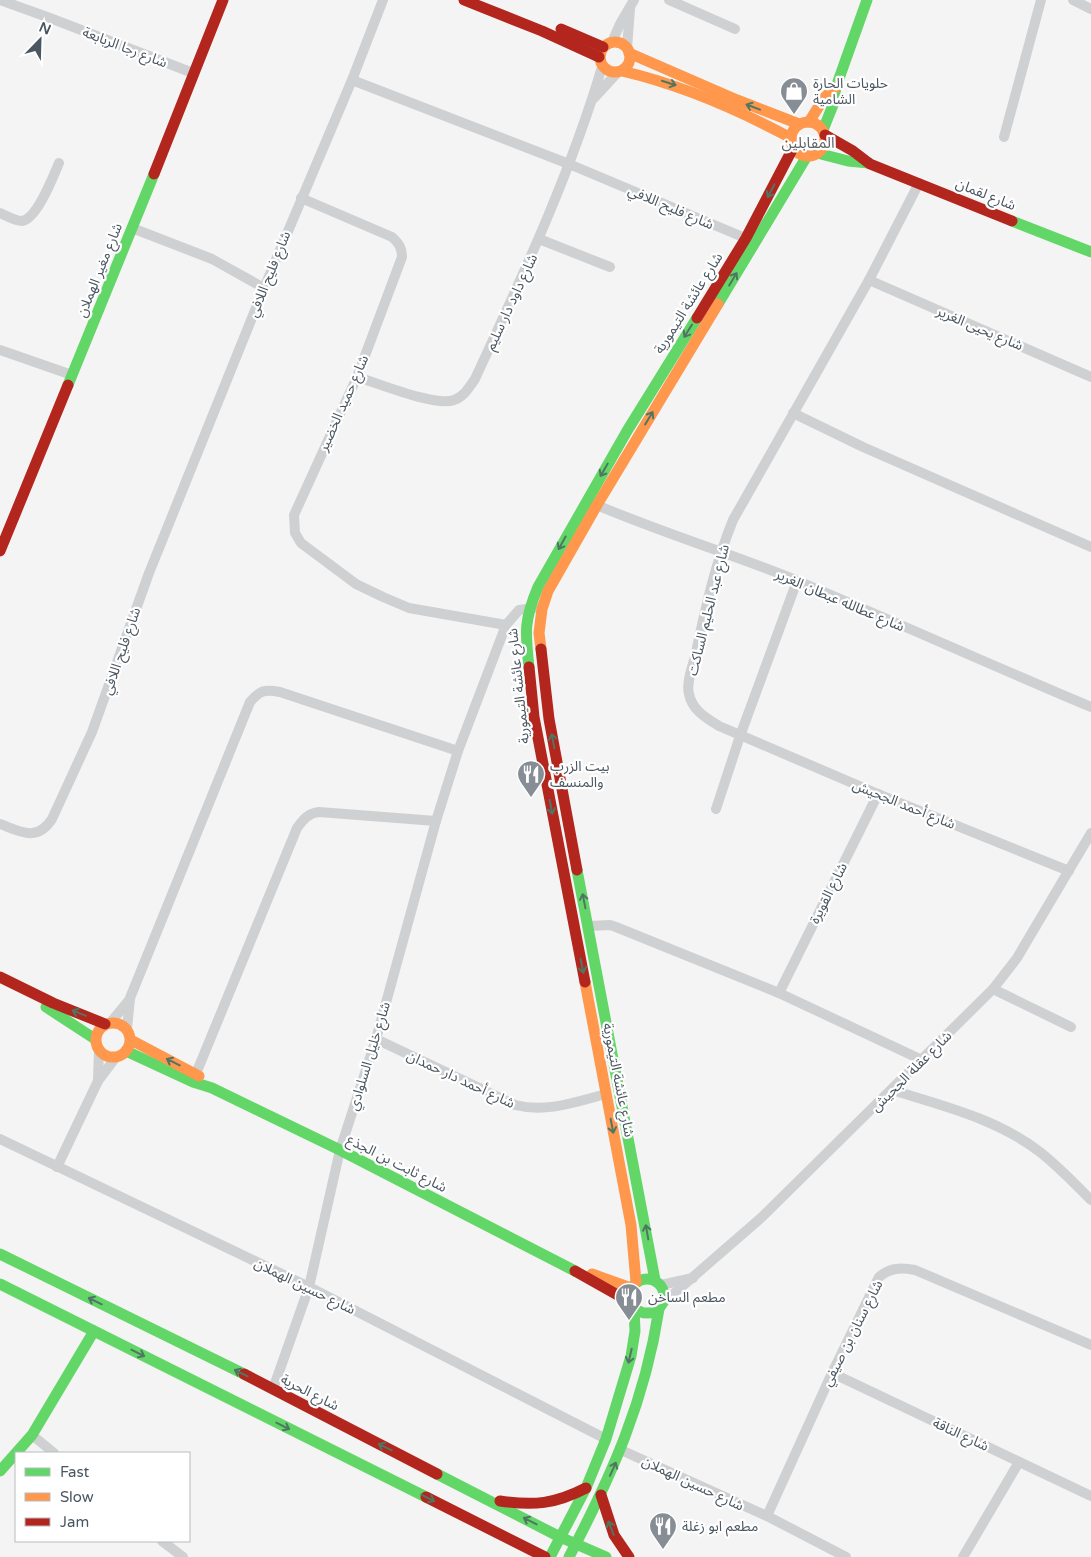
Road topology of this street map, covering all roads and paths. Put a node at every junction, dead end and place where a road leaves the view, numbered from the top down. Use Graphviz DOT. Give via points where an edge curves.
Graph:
graph roads {
  1 [pos="0,0"];
  2 [pos="223,0"];
  3 [pos="383,0"];
  4 [pos="464,0"];
  5 [pos="491,0"];
  6 [pos="670,0"];
  7 [pos="867,0"];
  8 [pos="1041,0"];
  9 [pos="1073,0"];
  10 [pos="632,4"];
  11 [pos="1091,10"];
  12 [pos="735,30"];
  13 [pos="628,50"];
  14 [pos="604,53"];
  15 [pos="619,72"];
  16 [pos="193,73"];
  17 [pos="352,80"];
  18 [pos="836,87"];
  19 [pos="592,100"];
  20 [pos="804,123"];
  21 [pos="824,132"];
  22 [pos="1004,137"];
  23 [pos="792,143"];
  24 [pos="812,155"];
  25 [pos="59,163"];
  26 [pos="569,164"];
  27 [pos="870,164"];
  28 [pos="920,183"];
  29 [pos="301,198"];
  30 [pos="0,213"];
  31 [pos="132,228"];
  32 [pos="539,239"];
  33 [pos="751,240"];
  34 [pos="1091,252"];
  35 [pos="610,268"];
  36 [pos="869,280"];
  37 [pos="264,288"];
  38 [pos="0,350"];
  39 [pos="72,374"];
  40 [pos="357,377"];
  41 [pos="1091,377"];
  42 [pos="793,414"];
  43 [pos="592,503"];
  44 [pos="1091,547"];
  45 [pos="0,551"];
  46 [pos="721,551"];
  47 [pos="797,581"];
  48 [pos="529,608"];
  49 [pos="542,609"];
  50 [pos="506,626"];
  51 [pos="1091,708"];
  52 [pos="740,736"];
  53 [pos="458,751"];
  54 [pos="878,794"];
  55 [pos="716,809"];
  56 [pos="436,821"];
  57 [pos="0,824"];
  58 [pos="1091,833"];
  59 [pos="1069,871"];
  60 [pos="589,926"];
  61 [pos="0,977"];
  62 [pos="0,983"];
  63 [pos="993,989"];
  64 [pos="779,993"];
  65 [pos="130,998"];
  66 [pos="108,1023"];
  67 [pos="1071,1027"];
  68 [pos="129,1034"];
  69 [pos="95,1039"];
  70 [pos="376,1039"];
  71 [pos="99,1050"];
  72 [pos="121,1054"];
  73 [pos="922,1060"];
  74 [pos="195,1078"];
  75 [pos="98,1081"];
  76 [pos="892,1090"];
  77 [pos="606,1094"];
  78 [pos="0,1139"];
  79 [pos="340,1150"];
  80 [pos="57,1167"];
  81 [pos="1091,1200"];
  82 [pos="0,1254"];
  83 [pos="567,1267"];
  84 [pos="694,1278"];
  85 [pos="658,1282"];
  86 [pos="0,1284"];
  87 [pos="634,1285"];
  88 [pos="309,1287"];
  89 [pos="632,1305"];
  90 [pos="661,1306"];
  91 [pos="94,1331"];
  92 [pos="1091,1345"];
  93 [pos="832,1373"];
  94 [pos="272,1389"];
  95 [pos="32,1435"];
  96 [pos="606,1439"];
  97 [pos="621,1450"];
  98 [pos="17,1452"];
  99 [pos="53,1452"];
  100 [pos="15,1454"];
  101 [pos="1019,1462"];
  102 [pos="0,1471"];
  103 [pos="586,1488"];
  104 [pos="601,1495"];
  105 [pos="1091,1496"];
  106 [pos="486,1499"];
  107 [pos="767,1516"];
  108 [pos="503,1536"];
  109 [pos="560,1537"];
  110 [pos="163,1542"];
  111 [pos="576,1544"];
  112 [pos="183,1557"];
  113 [pos="520,1557"];
  114 [pos="545,1557"];
  115 [pos="550,1557"];
  116 [pos="569,1557"];
  117 [pos="606,1557"];
  118 [pos="629,1557"];
  119 [pos="846,1557"];
  120 [pos="963,1557"];
  1 -- 16 [label="street, شارع رجا الربابعة"];
  2 -- 16 [label="main road, شارع مغير الهملان"];
  3 -- 17 [label="street"];
  4 -- 14 [label="main road"];
  5 -- 14 [label="main road"];
  6 -- 12 [label="street"];
  7 -- 18 [label="main road"];
  8 -- 22 [label="street"];
  9 -- 11 [label="street"];
  10 -- 13 [label="street, شارع داود دار سليم"];
  10 -- 14 [label="street, شارع داود دار سليم"];
  13 -- 14 [label="main road" via="623,44"];
  13 -- 15 [label="main road" via="629,63"];
  20 -- 13 [label="main road, one-way" via="737,100"];
  14 -- 15 [label="main road" via="606,71"];
  14 -- 19 [label="street, شارع داود دار سليم"];
  15 -- 19 [label="street, شارع داود دار سليم"];
  15 -- 23 [label="main road, one-way" via="647,76 729,107"];
  16 -- 31 [label="main road, شارع مغير الهملان"];
  17 -- 26 [label="street, شارع فليح اللافي"];
  17 -- 29 [label="street, شارع فليح اللافي"];
  18 -- 20 [label="main road"];
  18 -- 21 [label="main road"];
  19 -- 26 [label="street, شارع داود دار سليم"];
  20 -- 21 [label="main road" via="819,126"];
  20 -- 23 [label="main road" via="795,128"];
  21 -- 24 [label="main road" via="824,145"];
  21 -- 27 [label="main road, شارع لقمان"];
  23 -- 24 [label="main road" via="797,152"];
  23 -- 33 [label="main road, شارع عائشة التيمورية, one-way"];
  24 -- 27 [label="main road, شارع لقمان"];
  24 -- 33 [label="main road, شارع عائشة التيمورية"];
  25 -- 30 [label="street" via="29,218 16,220"];
  26 -- 32 [label="street, شارع داود دار سليم"];
  26 -- 33 [label="street, شارع فليح اللافي"];
  27 -- 28 [label="main road, شارع لقمان"];
  28 -- 34 [label="main road, شارع لقمان"];
  28 -- 36 [label="street, شارع عبد الحليم الساكت"];
  29 -- 37 [label="street, شارع فليح اللافي"];
  29 -- 40 [label="street, شارع حميد الخضير" via="392,238 402,249 402,257"];
  31 -- 37 [label="street" via="212,259"];
  31 -- 39 [label="main road, شارع مغير الهملان"];
  32 -- 35 [label="street"];
  32 -- 40 [label="street, شارع داود دار سليم" via="475,378 464,394 447,402 428,400"];
  33 -- 43 [label="main road, شارع عائشة التيمورية" via="660,375"];
  36 -- 41 [label="street, شارع يحيى الغرير"];
  36 -- 42 [label="street, شارع عبد الحليم الساكت"];
  37 -- 57 [label="street, شارع فليح اللافي" via="149,573 92,732 52,820 47,828 34,834"];
  38 -- 39 [label="street"];
  39 -- 45 [label="main road, شارع مغير الهملان"];
  40 -- 50 [label="street, شارع حميد الخضير" via="294,515 295,533 301,543 356,584 383,598 410,608"];
  42 -- 44 [label="street"];
  42 -- 46 [label="street, شارع عبد الحليم الساكت" via="733,520"];
  43 -- 46 [label="street, شارع عطالله عبطان الغرير"];
  43 -- 48 [label="main road, شارع عائشة التيمورية, one-way" via="538,587"];
  43 -- 49 [label="main road, شارع عائشة التيمورية"];
  46 -- 47 [label="street, شارع عطالله عبطان الغرير"];
  46 -- 52 [label="street, شارع عبد الحليم الساكت" via="688,692 693,706 704,717"];
  47 -- 51 [label="street, شارع عطالله عبطان الغرير"];
  47 -- 52 [label="street"];
  48 -- 49 [label="street"];
  48 -- 50 [label="street, شارع خليل السلوادي" via="519,610"];
  48 -- 77 [label="main road, شارع عائشة التيمورية, one-way" via="526,643 534,717"];
  60 -- 49 [label="main road, شارع عائشة التيمورية, one-way" via="549,719 540,652"];
  50 -- 53 [label="street, شارع خليل السلوادي"];
  52 -- 54 [label="street, شارع أحمد الجحيش"];
  52 -- 55 [label="street"];
  53 -- 56 [label="street, شارع خليل السلوادي"];
  53 -- 65 [label="street" via="280,692 265,689 257,694 250,702"];
  54 -- 59 [label="street, شارع أحمد الجحيش"];
  54 -- 64 [label="street, شارع القويرة"];
  56 -- 70 [label="street, شارع خليل السلوادي"];
  56 -- 74 [label="street" via="320,812 306,817 297,828"];
  58 -- 59 [label="street, شارع عقلة الجحيش"];
  59 -- 63 [label="street, شارع عقلة الجحيش" via="1017,958"];
  60 -- 64 [label="street" via="616,927"];
  85 -- 60 [label="main road, شارع عائشة التيمورية, one-way"];
  66 -- 61 [label="main road, one-way" via="53,1003"];
  62 -- 69 [label="main road" via="50,1009"];
  63 -- 67 [label="street"];
  63 -- 73 [label="street, شارع عقلة الجحيش"];
  64 -- 73 [label="street"];
  65 -- 66 [label="street"];
  65 -- 68 [label="street"];
  66 -- 68 [label="main road" via="122,1025"];
  66 -- 69 [label="main road"];
  68 -- 72 [label="main road"];
  74 -- 68 [label="main road, شارع ثابت بن الجذع, one-way"];
  69 -- 71 [label="main road"];
  70 -- 77 [label="street, شارع أحمد دار حمدان" via="515,1105 530,1109 544,1109"];
  70 -- 79 [label="street, شارع خليل السلوادي"];
  71 -- 72 [label="main road" via="104,1054"];
  71 -- 75 [label="street"];
  72 -- 74 [label="main road, شارع ثابت بن الجذع"];
  72 -- 75 [label="street"];
  73 -- 76 [label="street, شارع عقلة الجحيش"];
  74 -- 79 [label="main road, شارع ثابت بن الجذع"];
  75 -- 80 [label="street"];
  76 -- 81 [label="street" via="963,1112 1023,1140"];
  76 -- 84 [label="street, شارع عقلة الجحيش" via="762,1217"];
  77 -- 87 [label="main road, شارع عائشة التيمورية, one-way" via="631,1225"];
  78 -- 80 [label="street, شارع حسين الهملان"];
  79 -- 83 [label="main road, شارع ثابت بن الجذع"];
  79 -- 88 [label="street, شارع خليل السلوادي"];
  80 -- 88 [label="street, شارع حسين الهملان"];
  94 -- 82 [label="main road, شارع الحرية, one-way"];
  83 -- 87 [label="main road, شارع ثابت بن الجذع"];
  83 -- 89 [label="main road, شارع ثابت بن الجذع"];
  84 -- 85 [label="street, شارع عقلة الجحيش"];
  84 -- 90 [label="street, شارع عقلة الجحيش"];
  85 -- 87 [label="main road" via="649,1278"];
  85 -- 90 [label="main road" via="664,1290"];
  86 -- 91 [label="main road"];
  87 -- 89 [label="main road" via="630,1295"];
  88 -- 94 [label="street, شارع خليل السلوادي"];
  88 -- 96 [label="street, شارع حسين الهملان"];
  89 -- 90 [label="main road" via="647,1314"];
  89 -- 96 [label="main road, one-way" via="635,1331 631,1356"];
  90 -- 97 [label="main road" via="649,1368"];
  91 -- 95 [label="main road"];
  91 -- 108 [label="main road, one-way"];
  92 -- 93 [label="street, شارع سنان بن صيفي" via="914,1270 894,1269 879,1277"];
  93 -- 101 [label="street, شارع الناقة"];
  93 -- 107 [label="street, شارع سنان بن صيفي"];
  106 -- 94 [label="main road, شارع الحرية, one-way"];
  95 -- 98 [label="main road"];
  95 -- 99 [label="street"];
  96 -- 103 [label="main road"];
  104 -- 97 [label="main road, one-way"];
  97 -- 107 [label="street, شارع حسين الهملان"];
  100 -- 102 [label="main road"];
  101 -- 105 [label="street, شارع الناقة"];
  101 -- 120 [label="street"];
  103 -- 106 [label="main road" via="568,1498 545,1504 521,1505"];
  103 -- 109 [label="main road"];
  104 -- 111 [label="main road"];
  118 -- 104 [label="main road, one-way" via="617,1543"];
  109 -- 106 [label="main road, شارع الحرية, one-way"];
  107 -- 119 [label="street, شارع حسين الهملان"];
  108 -- 113 [label="main road"];
  108 -- 114 [label="main road"];
  109 -- 111 [label="main road, شارع الحرية"];
  109 -- 115 [label="main road"];
  110 -- 112 [label="street"];
  111 -- 116 [label="main road"];
  111 -- 117 [label="main road, شارع الحرية"];
}
